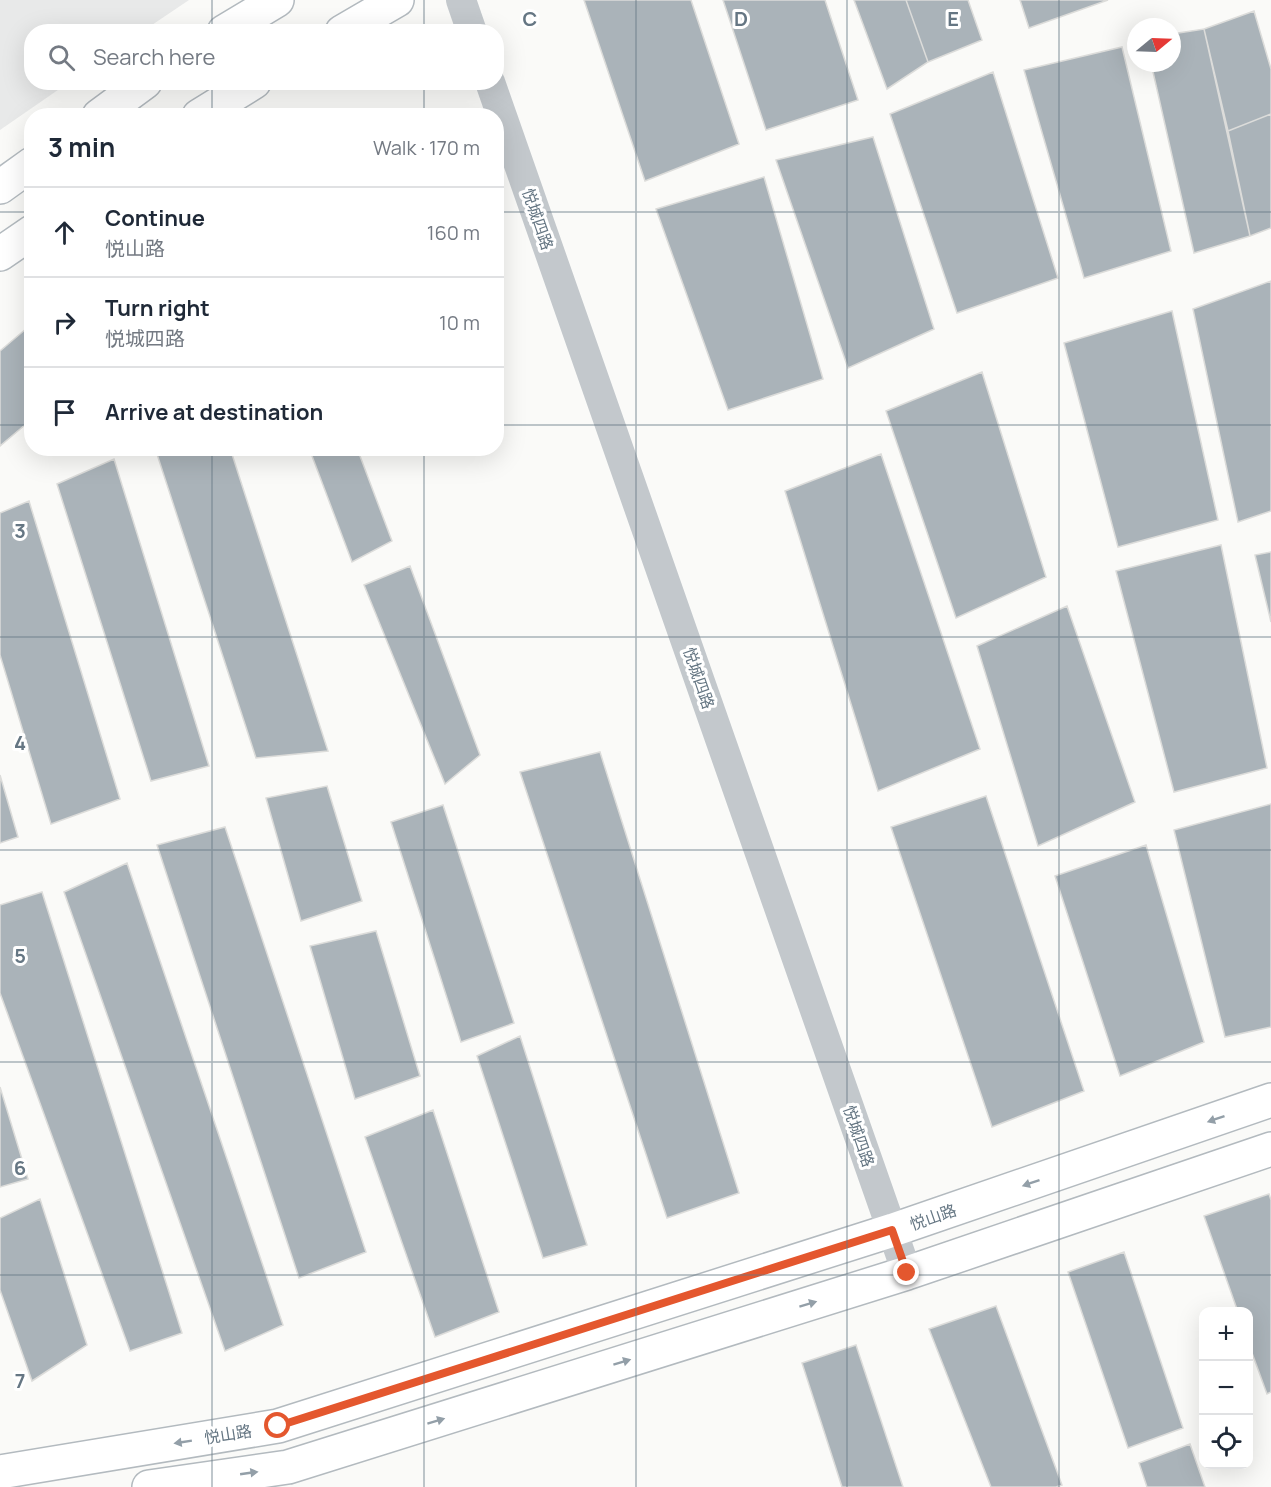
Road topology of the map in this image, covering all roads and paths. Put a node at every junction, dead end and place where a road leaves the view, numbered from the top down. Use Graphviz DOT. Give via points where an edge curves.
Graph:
graph roads {
  1 [pos="277,0"];
  2 [pos="397,0"];
  3 [pos="461,0"];
  4 [pos="237,24"];
  5 [pos="356,24"];
  6 [pos="469,24"];
  7 [pos="134,90"];
  8 [pos="241,90"];
  9 [pos="493,90"];
  10 [pos="110,108"];
  11 [pos="212,108"];
  12 [pos="499,108"];
  13 [pos="504,122"];
  14 [pos="24,170"];
  15 [pos="0,187"];
  16 [pos="24,238"];
  17 [pos="0,254"];
  18 [pos="1271,1100"];
  19 [pos="1271,1149"];
  20 [pos="892,1230"];
  21 [pos="907,1273"];
  22 [pos="0,1472"];
  23 [pos="149,1487"];
  1 -- 4 [label="main road"];
  2 -- 5 [label="main road"];
  3 -- 6 [label="street"];
  7 -- 10 [label="main road"];
  8 -- 11 [label="main road"];
  9 -- 12 [label="street, 悦城四路"];
  13 -- 20 [label="street, 悦城四路"];
  14 -- 15 [label="main road"];
  16 -- 17 [label="main road"];
  18 -- 20 [label="main road, 悦山路, one-way"];
  19 -- 21 [label="main road"];
  20 -- 21 [label="street, 悦城四路"];
  20 -- 22 [label="main road, 悦山路, one-way" via="278,1426"];
  23 -- 21 [label="main road, one-way" via="288,1467"];
}
